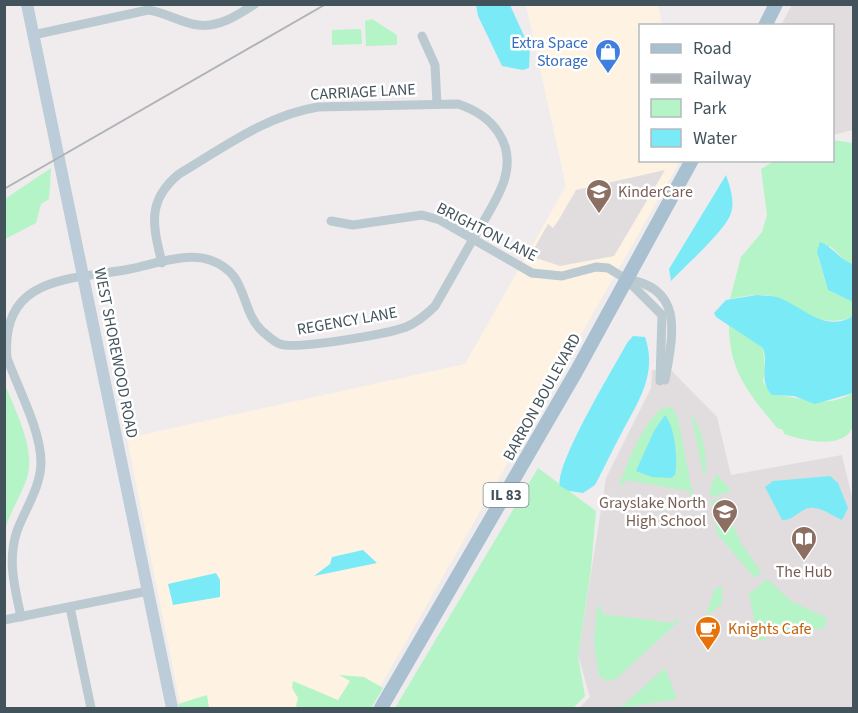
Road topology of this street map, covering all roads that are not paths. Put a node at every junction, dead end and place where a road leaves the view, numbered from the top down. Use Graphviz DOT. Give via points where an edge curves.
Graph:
graph roads {
  1 [pos="27,4"];
  2 [pos="255,4"];
  3 [pos="776,4"];
  4 [pos="766,24"];
  5 [pos="33,35"];
  6 [pos="422,36"];
  7 [pos="437,104"];
  8 [pos="691,162"];
  9 [pos="331,221"];
  10 [pos="472,240"];
  11 [pos="162,263"];
  12 [pos="84,276"];
  13 [pos="626,279"];
  14 [pos="148,591"];
  15 [pos="70,607"];
  16 [pos="21,617"];
  17 [pos="4,620"];
  18 [pos="91,708"];
  19 [pos="172,708"];
  20 [pos="381,708"];
  1 -- 5 [label="main road, WEST SHOREWOOD ROAD"];
  2 -- 5 [label="street" via="216,25 197,26 148,10"];
  3 -- 4 [label="main road"];
  5 -- 12 [label="main road, WEST SHOREWOOD ROAD"];
  6 -- 7 [label="street" via="435,64"];
  7 -- 10 [label="street, CARRIAGE LANE" via="476,109 489,118 505,148 504,181"];
  7 -- 11 [label="street, CARRIAGE LANE" via="296,111 277,117 198,162 166,184 157,199 154,232"];
  8 -- 13 [label="main road, BARRON BOULEVARD / IL 83"];
  9 -- 10 [label="street, BRIGHTON LANE" via="353,225 422,215 440,220"];
  10 -- 11 [label="street, REGENCY LANE" via="435,306 422,318 405,327 298,347 280,344 261,330 251,318 237,281 226,268 192,257"];
  10 -- 13 [label="street, BRIGHTON LANE" via="532,273 562,276 596,267 608,268"];
  11 -- 12 [label="street, REGENCY LANE"];
  12 -- 14 [label="main road, WEST SHOREWOOD ROAD"];
  12 -- 16 [label="street, REGENCY LANE" via="51,280 33,289 19,302 6,330 7,358 38,440 41,465 38,483 17,531 12,558"];
  13 -- 13 [label="street, BRIGHTON LANE" via="662,315 662,381 672,312 668,301 645,282"];
  13 -- 20 [label="main road, BARRON BOULEVARD / IL 83"];
  14 -- 15 [label="street"];
  14 -- 19 [label="main road, WEST SHOREWOOD ROAD"];
  15 -- 16 [label="street"];
  15 -- 18 [label="street"];
  16 -- 17 [label="street"];
}
